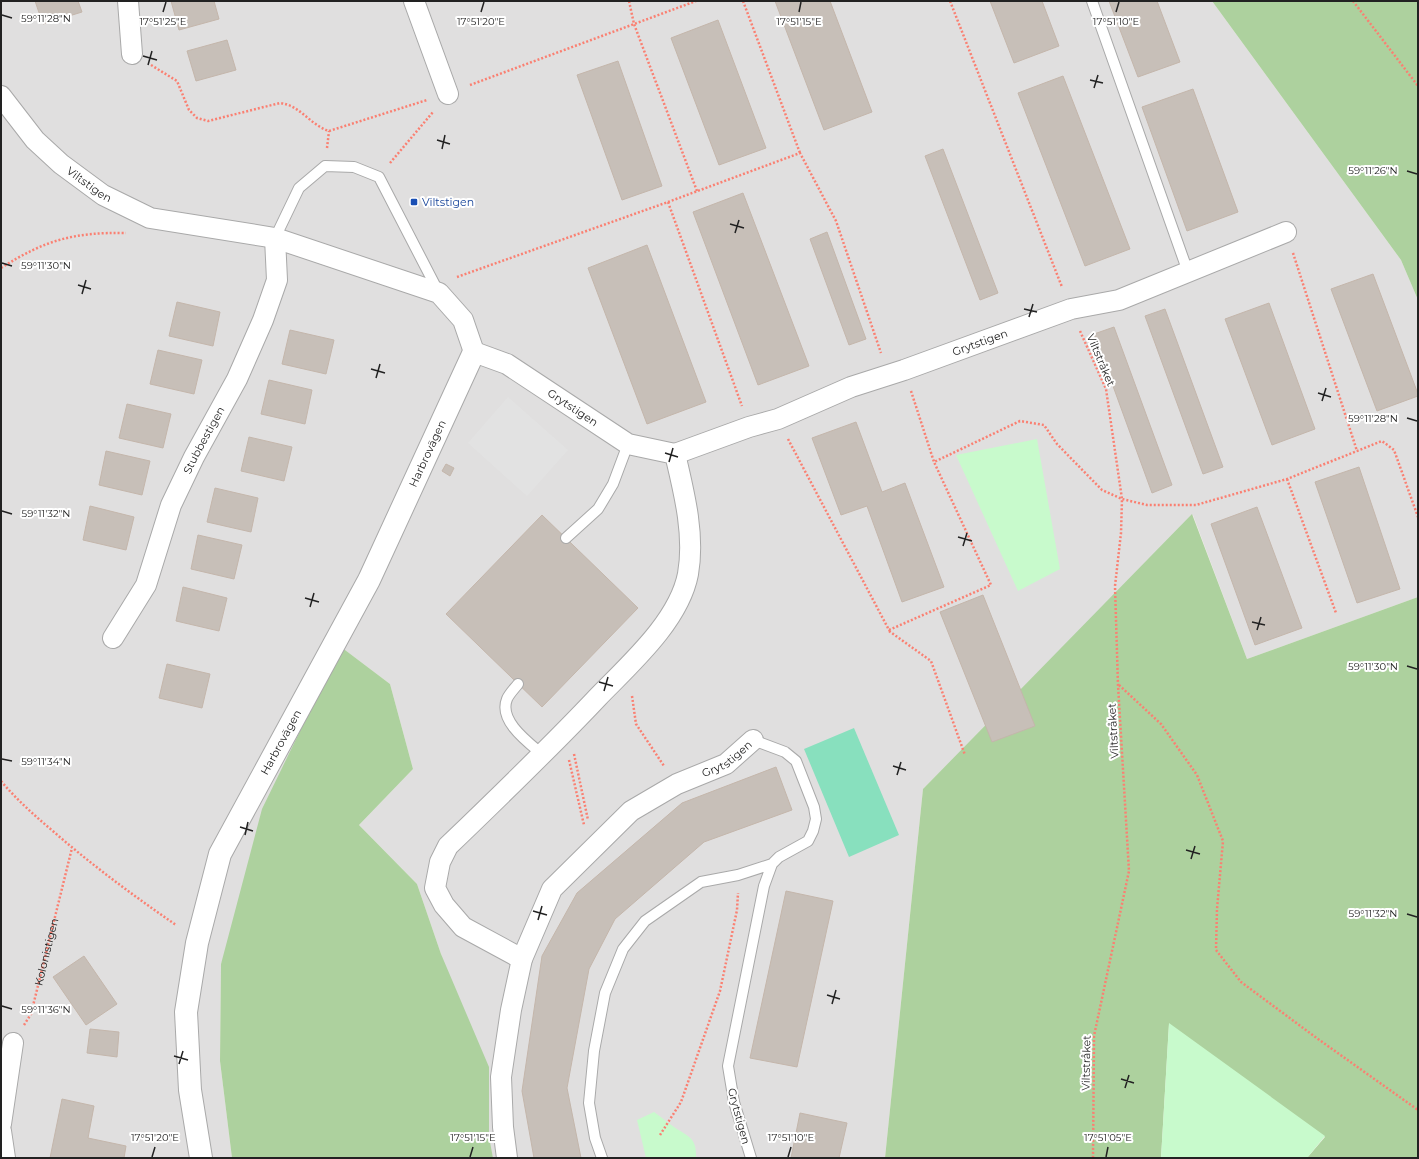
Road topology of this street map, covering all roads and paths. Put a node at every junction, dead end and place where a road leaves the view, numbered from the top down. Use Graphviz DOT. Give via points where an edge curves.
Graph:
graph roads {
  1 [pos="128,1"];
  2 [pos="414,1"];
  3 [pos="629,1"];
  4 [pos="696,1"];
  5 [pos="742,1"];
  6 [pos="950,1"];
  7 [pos="1092,1"];
  8 [pos="1353,1"];
  9 [pos="634,24"];
  10 [pos="132,54"];
  11 [pos="1418,86"];
  12 [pos="448,94"];
  13 [pos="1,96"];
  14 [pos="800,153"];
  15 [pos="379,177"];
  16 [pos="697,191"];
  17 [pos="668,202"];
  18 [pos="1286,232"];
  19 [pos="130,233"];
  20 [pos="275,238"];
  21 [pos="1,268"];
  22 [pos="1188,272"];
  23 [pos="439,293"];
  24 [pos="1071,309"];
  25 [pos="474,352"];
  26 [pos="896,372"];
  27 [pos="778,419"];
  28 [pos="749,427"];
  29 [pos="628,444"];
  30 [pos="1357,451"];
  31 [pos="674,454"];
  32 [pos="934,462"];
  33 [pos="1287,479"];
  34 [pos="1122,499"];
  35 [pos="1418,517"];
  36 [pos="566,538"];
  37 [pos="1336,613"];
  38 [pos="888,630"];
  39 [pos="113,638"];
  40 [pos="628,665"];
  41 [pos="518,684"];
  42 [pos="1118,685"];
  43 [pos="562,736"];
  44 [pos="753,740"];
  45 [pos="543,755"];
  46 [pos="965,755"];
  47 [pos="659,758"];
  48 [pos="1,781"];
  49 [pos="595,847"];
  50 [pos="72,848"];
  51 [pos="772,864"];
  52 [pos="738,875"];
  53 [pos="197,942"];
  54 [pos="522,959"];
  55 [pos="13,1043"];
  56 [pos="1418,1110"];
  57 [pos="1,1124"];
  58 [pos="1,1131"];
  59 [pos="660,1135"];
  60 [pos="5,1158"];
  61 [pos="201,1158"];
  62 [pos="507,1158"];
  63 [pos="602,1158"];
  64 [pos="751,1158"];
  65 [pos="1093,1158"];
  1 -- 10 [label="street"];
  2 -- 12 [label="street"];
  3 -- 9 [label="path"];
  4 -- 9 [label="path"];
  5 -- 14 [label="path"];
  6 -- 24 [label="path, Viltstråket"];
  7 -- 22 [label="lane"];
  8 -- 11 [label="path"];
  9 -- 12 [label="path"];
  9 -- 16 [label="path"];
  10 -- 12 [label="path" via="177,81 189,110 197,118 208,121 280,103 290,104 320,128 330,131"];
  12 -- 15 [label="path"];
  13 -- 20 [label="street, Viltstigen" via="35,140 61,164 103,195 150,218"];
  14 -- 16 [label="path"];
  14 -- 26 [label="path" via="836,221"];
  15 -- 20 [label="lane" via="354,167 325,166 299,188"];
  15 -- 23 [label="lane"];
  16 -- 17 [label="path"];
  17 -- 23 [label="path" via="456,278"];
  17 -- 28 [label="path"];
  18 -- 22 [label="street, Grytstigen"];
  18 -- 30 [label="path"];
  19 -- 21 [label="path" via="98,233 59,239 35,248"];
  20 -- 23 [label="street, Viltstigen"];
  20 -- 39 [label="street, Stubbestigen" via="277,280 263,320 238,379 194,457 171,505 146,585"];
  22 -- 24 [label="street, Grytstigen" via="1119,300"];
  23 -- 25 [label="street, Viltstigen" via="463,320"];
  24 -- 26 [label="street, Grytstigen"];
  24 -- 34 [label="path, Viltstråket" via="1106,389"];
  25 -- 29 [label="street, Grytstigen" via="507,364"];
  25 -- 53 [label="street, Harbrovägen" via="369,580 220,854"];
  26 -- 27 [label="street, Grytstigen" via="851,387"];
  26 -- 32 [label="path"];
  27 -- 28 [label="street, Grytstigen"];
  27 -- 38 [label="path"];
  28 -- 31 [label="street, Grytstigen"];
  29 -- 31 [label="street, Grytstigen"];
  29 -- 36 [label="lane" via="613,484 598,509"];
  30 -- 33 [label="path"];
  30 -- 35 [label="path" via="1382,441 1394,450"];
  31 -- 40 [label="street" via="690,536 688,574 680,597 659,632"];
  32 -- 34 [label="path" via="1020,421 1044,425 1057,444 1102,490"];
  32 -- 38 [label="path" via="991,585"];
  33 -- 34 [label="path" via="1196,505 1147,505"];
  33 -- 37 [label="path"];
  34 -- 42 [label="path, Viltstråket" via="1115,586"];
  38 -- 46 [label="path" via="931,661"];
  40 -- 43 [label="street"];
  40 -- 47 [label="path" via="636,724"];
  41 -- 45 [label="lane" via="506,700 507,716 518,733"];
  42 -- 56 [label="path" via="1161,724 1198,775 1223,841 1216,950 1241,982"];
  42 -- 65 [label="path, Viltstråket" via="1129,871 1094,1036"];
  43 -- 45 [label="street"];
  43 -- 49 [label="path" via="577,764"];
  43 -- 49 [label="path" via="585,832"];
  44 -- 49 [label="street, Grytstigen" via="726,764 677,784 631,811"];
  44 -- 51 [label="lane, Grytstigen" via="785,752 796,761 814,807 816,819 808,841 779,857"];
  45 -- 54 [label="street" via="448,846 440,862 435,888 444,906 463,927"];
  48 -- 50 [label="path" via="16,799"];
  49 -- 54 [label="street, Grytstigen" via="552,889"];
  50 -- 53 [label="path"];
  50 -- 55 [label="path, Kolonistigen" via="31,1014"];
  51 -- 52 [label="lane"];
  51 -- 64 [label="lane, Grytstigen" via="764,886 728,1066 734,1102"];
  52 -- 59 [label="path" via="737,910 720,991 681,1102"];
  52 -- 63 [label="lane" via="701,882 645,921 623,949 605,993 594,1050 589,1103 595,1138"];
  53 -- 61 [label="street, Harbrovägen" via="186,1012 190,1090"];
  54 -- 62 [label="street, Grytstigen" via="501,1077"];
  55 -- 57 [label="street"];
  58 -- 60 [label="street"];
}
